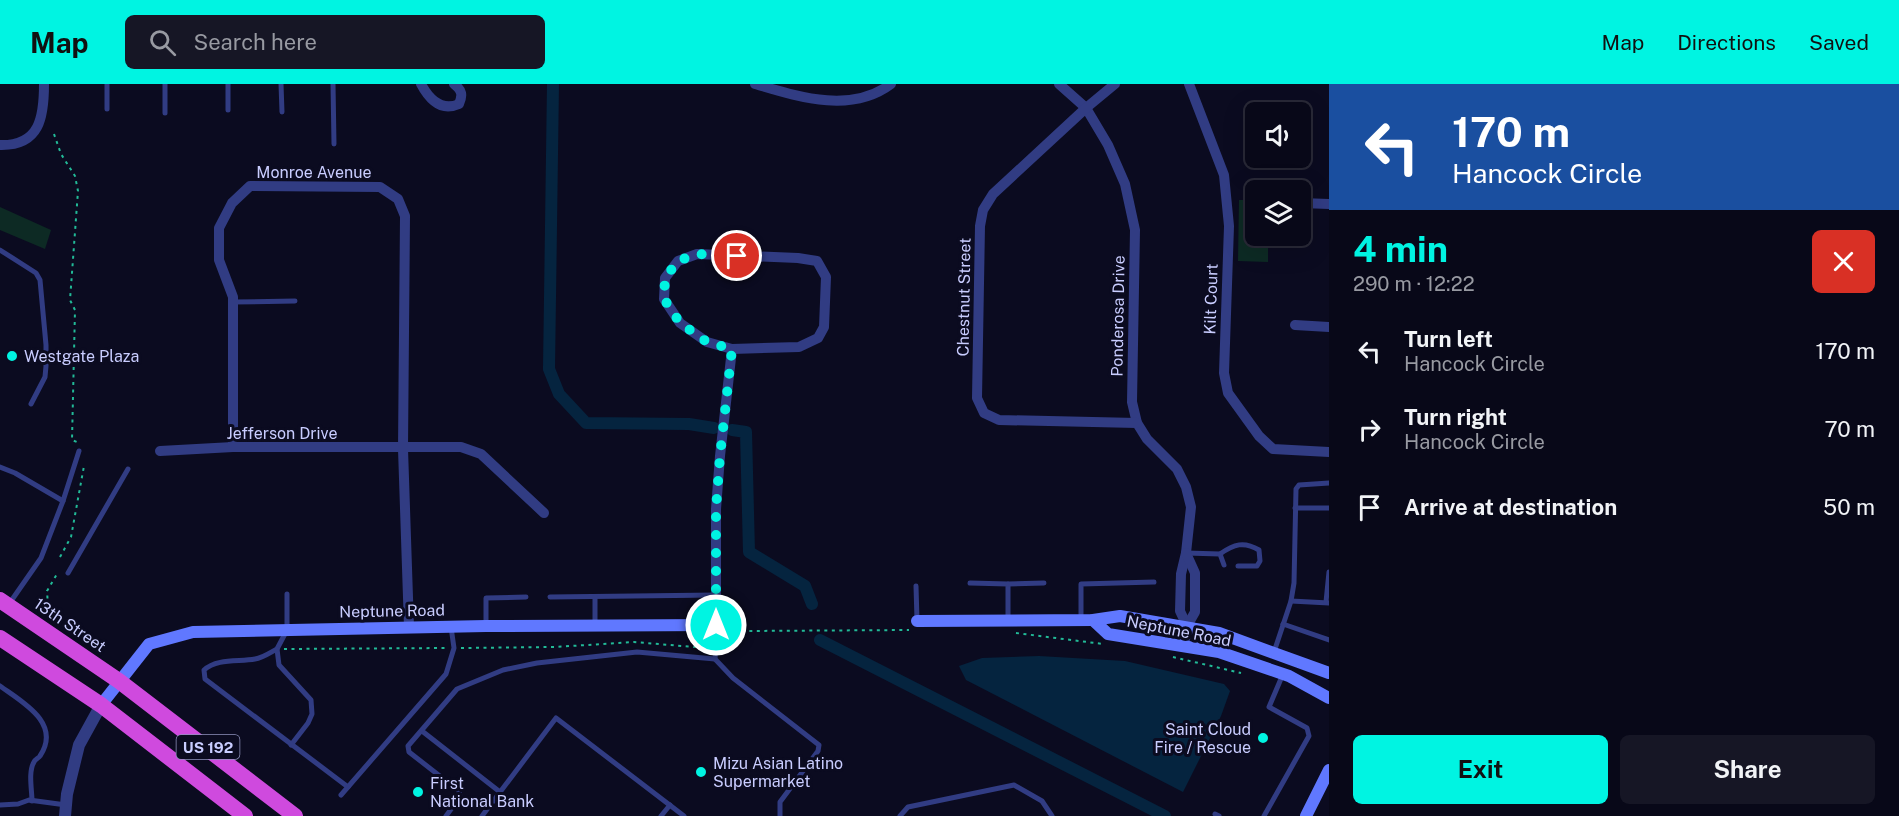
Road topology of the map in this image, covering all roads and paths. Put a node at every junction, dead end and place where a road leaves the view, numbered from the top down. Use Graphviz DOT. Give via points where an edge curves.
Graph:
graph roads {
  1 [pos="44,84"];
  2 [pos="107,84"];
  3 [pos="165,84"];
  4 [pos="228,84"];
  5 [pos="281,84"];
  6 [pos="333,84"];
  7 [pos="421,84"];
  8 [pos="454,84"];
  9 [pos="755,84"];
  10 [pos="891,84"];
  11 [pos="1059,84"];
  12 [pos="1115,84"];
  13 [pos="1189,84"];
  14 [pos="1086,108"];
  15 [pos="107,109"];
  16 [pos="228,110"];
  17 [pos="282,112"];
  18 [pos="165,113"];
  19 [pos="54,134"];
  20 [pos="334,144"];
  21 [pos="0,145"];
  22 [pos="1311,203"];
  23 [pos="1329,204"];
  24 [pos="0,250"];
  25 [pos="295,301"];
  26 [pos="233,302"];
  27 [pos="1295,325"];
  28 [pos="1329,327"];
  29 [pos="732,349"];
  30 [pos="31,404"];
  31 [pos="1137,423"];
  32 [pos="79,443"];
  33 [pos="233,447"];
  34 [pos="404,449"];
  35 [pos="79,451"];
  36 [pos="160,451"];
  37 [pos="1329,452"];
  38 [pos="84,462"];
  39 [pos="0,467"];
  40 [pos="128,469"];
  41 [pos="1329,483"];
  42 [pos="63,501"];
  43 [pos="1295,508"];
  44 [pos="1329,508"];
  45 [pos="544,513"];
  46 [pos="1186,553"];
  47 [pos="1220,554"];
  48 [pos="60,558"];
  49 [pos="1224,565"];
  50 [pos="1238,566"];
  51 [pos="1329,572"];
  52 [pos="68,573"];
  53 [pos="57,574"];
  54 [pos="1154,582"];
  55 [pos="1044,583"];
  56 [pos="970,584"];
  57 [pos="1008,584"];
  58 [pos="916,586"];
  59 [pos="287,594"];
  60 [pos="716,595"];
  61 [pos="526,597"];
  62 [pos="550,597"];
  63 [pos="595,597"];
  64 [pos="1291,600"];
  65 [pos="4,602"];
  66 [pos="1327,603"];
  67 [pos="48,606"];
  68 [pos="1087,620"];
  69 [pos="917,621"];
  70 [pos="1008,621"];
  71 [pos="1283,624"];
  72 [pos="716,625"];
  73 [pos="486,626"];
  74 [pos="595,626"];
  75 [pos="1187,626"];
  76 [pos="409,627"];
  77 [pos="451,627"];
  78 [pos="288,630"];
  79 [pos="1329,640"];
  80 [pos="2,643"];
  81 [pos="712,646"];
  82 [pos="1184,646"];
  83 [pos="444,648"];
  84 [pos="459,648"];
  85 [pos="277,649"];
  86 [pos="287,649"];
  87 [pos="1274,652"];
  88 [pos="1167,656"];
  89 [pos="715,659"];
  90 [pos="1329,673"];
  91 [pos="1248,674"];
  92 [pos="1283,674"];
  93 [pos="118,681"];
  94 [pos="0,686"];
  95 [pos="1329,698"];
  96 [pos="101,705"];
  97 [pos="422,730"];
  98 [pos="291,745"];
  99 [pos="1329,770"];
  100 [pos="348,787"];
  101 [pos="500,792"];
  102 [pos="341,795"];
  103 [pos="32,801"];
  104 [pos="0,805"];
  105 [pos="670,805"];
  106 [pos="66,811"];
  107 [pos="245,816"];
  108 [pos="295,816"];
  109 [pos="447,816"];
  110 [pos="482,816"];
  111 [pos="662,816"];
  112 [pos="684,816"];
  113 [pos="780,816"];
  114 [pos="900,816"];
  115 [pos="1052,816"];
  116 [pos="1264,816"];
  117 [pos="1306,816"];
  1 -- 21 [label="street" via="44,105 34,133 22,142"];
  2 -- 15 [label="lane"];
  3 -- 18 [label="lane"];
  4 -- 16 [label="lane"];
  5 -- 17 [label="lane"];
  6 -- 20 [label="lane"];
  7 -- 8 [label="street" via="429,98 442,107 459,104 462,94"];
  9 -- 10 [label="street" via="831,101 858,100"];
  11 -- 14 [label="street, Ponderosa Drive"];
  12 -- 14 [label="street, Chestnut Street"];
  13 -- 37 [label="street, Kilt Court" via="1224,175 1229,226 1224,373 1228,393 1258,436 1274,449"];
  14 -- 31 [label="street, Ponderosa Drive" via="1125,184 1135,230 1132,402"];
  14 -- 31 [label="street, Chestnut Street" via="993,194 982,210 977,398 984,413 999,420"];
  19 -- 32 [label="path" via="78,190 70,300 75,310 72,440"];
  22 -- 23 [label="street"];
  24 -- 30 [label="lane" via="36,273 40,280 46,366 45,377"];
  25 -- 26 [label="lane"];
  26 -- 33 [label="street, Monroe Avenue"];
  26 -- 34 [label="street, Monroe Avenue" via="219,260 219,228 232,203 250,186 380,187 398,200 405,216"];
  27 -- 28 [label="street"];
  29 -- 29 [label="street" via="799,346 818,338 824,327 826,277 817,261 697,254 678,261 665,278 664,299 680,323 707,342"];
  29 -- 60 [label="street" via="716,509"];
  31 -- 46 [label="street, Ponderosa Drive" via="1147,440 1177,469 1186,487 1191,507"];
  33 -- 34 [label="street, Jefferson Drive"];
  33 -- 36 [label="street, Jefferson Drive"];
  34 -- 45 [label="street, Jefferson Drive" via="461,447 481,454"];
  34 -- 76 [label="street, Monroe Avenue"];
  35 -- 42 [label="lane"];
  38 -- 48 [label="path" via="71,537"];
  39 -- 42 [label="lane"];
  40 -- 52 [label="lane"];
  41 -- 43 [label="lane" via="1299,485"];
  42 -- 65 [label="lane" via="41,558"];
  43 -- 44 [label="lane"];
  43 -- 64 [label="lane"];
  46 -- 47 [label="lane"];
  46 -- 75 [label="street, Ponderosa Drive" via="1180,611"];
  47 -- 49 [label="lane"];
  47 -- 50 [label="lane" via="1232,545 1251,545 1259,550 1257,566"];
  51 -- 66 [label="lane"];
  53 -- 67 [label="path" via="47,591"];
  54 -- 68 [label="lane" via="1082,584"];
  55 -- 57 [label="lane"];
  56 -- 57 [label="lane"];
  57 -- 70 [label="lane"];
  58 -- 69 [label="lane"];
  59 -- 78 [label="lane"];
  60 -- 63 [label="lane"];
  60 -- 72 [label="street"];
  61 -- 73 [label="lane" via="486,598"];
  62 -- 63 [label="lane"];
  63 -- 74 [label="lane"];
  64 -- 66 [label="lane"];
  64 -- 71 [label="lane"];
  65 -- 93 [label="highway, 13th Street / US 192"];
  68 -- 70 [label="main road, Neptune Road"];
  68 -- 75 [label="main road, Neptune Road" via="1120,616"];
  68 -- 82 [label="main road, Neptune Road" via="1107,634"];
  69 -- 70 [label="main road, Neptune Road"];
  71 -- 79 [label="lane"];
  71 -- 87 [label="lane"];
  72 -- 74 [label="main road, Neptune Road"];
  73 -- 74 [label="main road, Neptune Road"];
  73 -- 77 [label="main road, Neptune Road"];
  75 -- 82 [label="street, Ponderosa Drive"];
  75 -- 87 [label="main road, Neptune Road"];
  76 -- 77 [label="main road, Neptune Road"];
  76 -- 78 [label="main road, Neptune Road"];
  77 -- 100 [label="lane" via="454,648 446,674"];
  78 -- 85 [label="lane"];
  78 -- 93 [label="main road, Neptune Road" via="193,632 149,644"];
  80 -- 96 [label="highway, US 192"];
  81 -- 84 [label="path" via="634,642 555,648"];
  81 -- 89 [label="lane"];
  82 -- 92 [label="main road, Neptune Road" via="1219,652"];
  83 -- 86 [label="path"];
  85 -- 98 [label="lane" via="279,664 311,700 312,714"];
  85 -- 98 [label="lane" via="258,659 213,664 204,670 204,675 209,683"];
  87 -- 90 [label="main road, Neptune Road"];
  88 -- 91 [label="path"];
  89 -- 97 [label="lane" via="637,652 503,670 458,689"];
  89 -- 113 [label="lane" via="733,678 819,745 780,802"];
  92 -- 95 [label="main road, Neptune Road"];
  92 -- 116 [label="lane" via="1269,707 1307,728 1309,736"];
  93 -- 96 [label="main road, Neptune Road"];
  93 -- 108 [label="highway, US 192"];
  94 -- 103 [label="lane" via="34,711 45,728 44,747 32,773"];
  96 -- 106 [label="street" via="79,745 66,794"];
  96 -- 107 [label="highway, US 192"];
  97 -- 101 [label="lane"];
  97 -- 109 [label="lane" via="408,746 409,752 459,791 460,797"];
  98 -- 100 [label="lane"];
  99 -- 117 [label="main road"];
  100 -- 102 [label="lane"];
  101 -- 105 [label="lane" via="556,718"];
  101 -- 110 [label="lane"];
  103 -- 104 [label="lane"];
  103 -- 106 [label="lane"];
  105 -- 111 [label="lane"];
  105 -- 112 [label="lane"];
  114 -- 115 [label="lane" via="908,807 1014,784 1042,801"];
}
